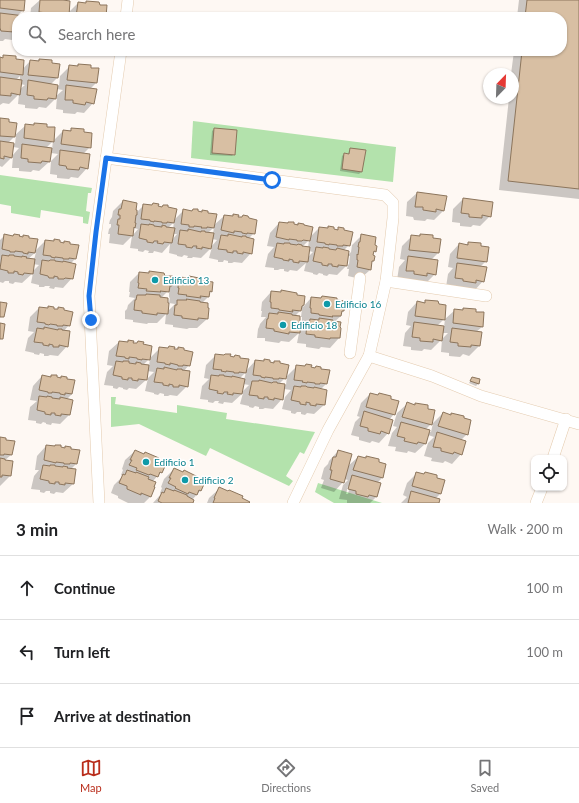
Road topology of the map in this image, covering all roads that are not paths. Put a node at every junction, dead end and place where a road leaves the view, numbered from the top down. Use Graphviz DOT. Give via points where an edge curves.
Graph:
graph roads {
  1 [pos="128,0"];
  2 [pos="127,12"];
  3 [pos="120,56"];
  4 [pos="106,158"];
  5 [pos="360,278"];
  6 [pos="386,281"];
  7 [pos="486,296"];
  8 [pos="350,353"];
  9 [pos="369,356"];
  10 [pos="566,419"];
  11 [pos="579,424"];
  12 [pos="554,455"];
  13 [pos="541,491"];
  14 [pos="99,503"];
  15 [pos="293,503"];
  16 [pos="536,503"];
  1 -- 2 [label="street"];
  3 -- 4 [label="street"];
  4 -- 6 [label="street" via="385,195 393,203"];
  4 -- 14 [label="street" via="89,296"];
  5 -- 8 [label="street"];
  6 -- 7 [label="street"];
  6 -- 9 [label="street"];
  9 -- 10 [label="street" via="432,376 480,396"];
  9 -- 15 [label="street" via="328,430"];
  10 -- 11 [label="street"];
  10 -- 12 [label="street"];
  13 -- 16 [label="street"];
}
